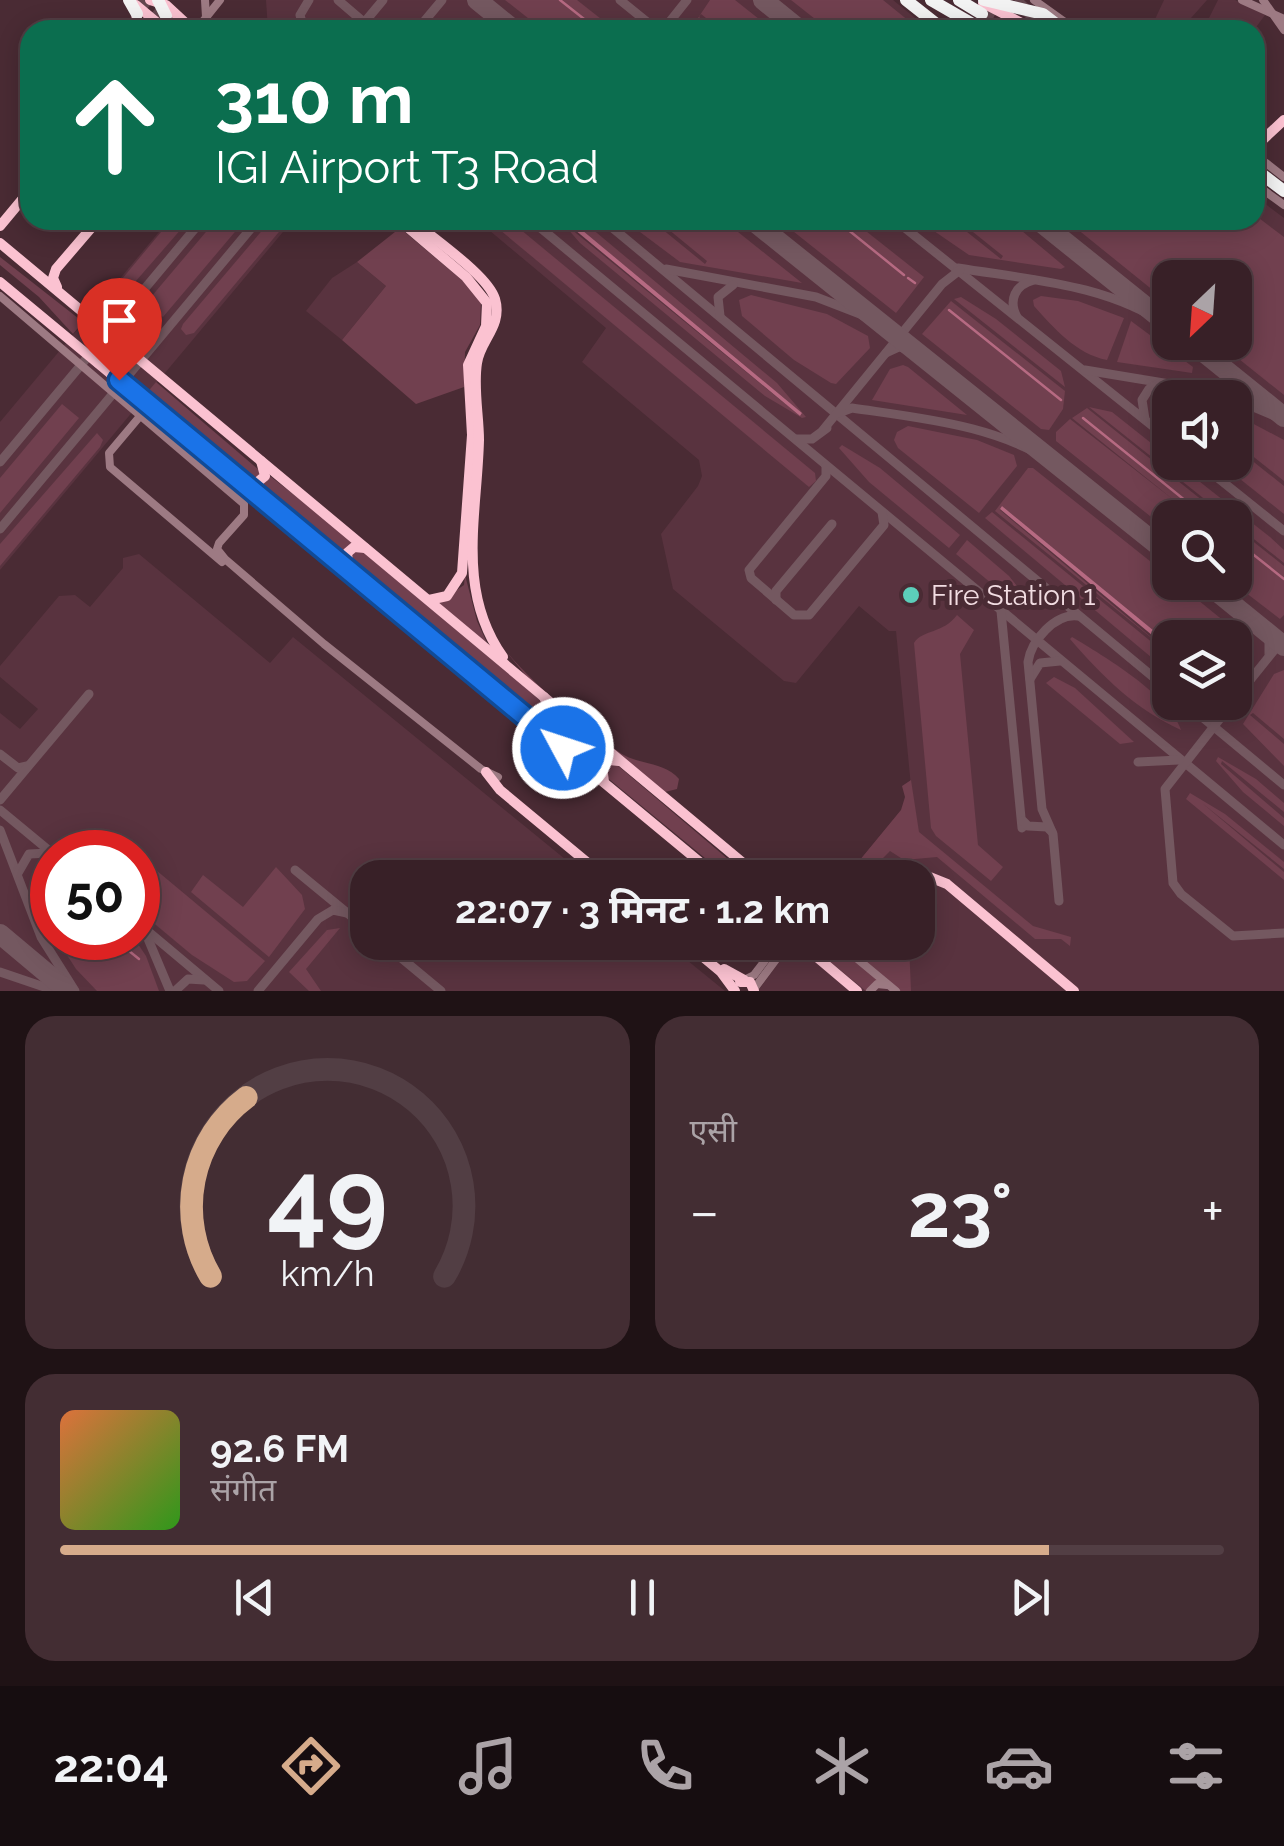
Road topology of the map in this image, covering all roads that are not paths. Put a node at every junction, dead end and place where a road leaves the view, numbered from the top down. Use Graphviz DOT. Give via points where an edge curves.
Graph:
graph roads {
  1 [pos="206,0"];
  2 [pos="906,0"];
  3 [pos="932,0"];
  4 [pos="942,0"];
  5 [pos="959,0"];
  6 [pos="1024,0"];
  7 [pos="1034,0"];
  8 [pos="1242,0"];
  9 [pos="1262,0"];
  10 [pos="218,2"];
  11 [pos="148,9"];
  12 [pos="981,13"];
  13 [pos="1043,14"];
  14 [pos="1273,14"];
  15 [pos="206,17"];
  16 [pos="1284,19"];
  17 [pos="172,20"];
  18 [pos="203,20"];
  19 [pos="931,20"];
  20 [pos="1051,20"];
  21 [pos="1062,20"];
  22 [pos="1284,30"];
  23 [pos="1284,117"];
  24 [pos="1265,137"];
  25 [pos="1265,171"];
  26 [pos="1284,189"];
  27 [pos="20,202"];
  28 [pos="0,226"];
  29 [pos="90,230"];
  30 [pos="411,230"];
  31 [pos="424,230"];
  32 [pos="0,244"];
  33 [pos="0,252"];
  34 [pos="0,282"];
  35 [pos="0,299"];
  36 [pos="76,308"];
  37 [pos="116,341"];
  38 [pos="97,362"];
  39 [pos="139,416"];
  40 [pos="260,460"];
  41 [pos="243,481"];
  42 [pos="367,550"];
  43 [pos="350,570"];
  44 [pos="426,598"];
  45 [pos="520,676"];
  46 [pos="544,696"];
  47 [pos="526,718"];
  48 [pos="622,762"];
  49 [pos="486,772"];
  50 [pos="498,777"];
  51 [pos="605,783"];
  52 [pos="500,790"];
  53 [pos="588,860"];
  54 [pos="590,860"];
  55 [pos="697,860"];
  56 [pos="739,860"];
  57 [pos="935,878"];
  58 [pos="935,885"];
  59 [pos="708,960"];
  60 [pos="715,960"];
  61 [pos="765,960"];
  62 [pos="776,960"];
  63 [pos="820,960"];
  64 [pos="859,960"];
  65 [pos="744,980"];
  66 [pos="892,988"];
  67 [pos="754,990"];
  68 [pos="736,991"];
  69 [pos="856,991"];
  70 [pos="870,991"];
  71 [pos="1066,991"];
  72 [pos="1074,991"];
  1 -- 10 [label="street"];
  1 -- 15 [label="street"];
  2 -- 19 [label="highway"];
  3 -- 12 [label="highway"];
  4 -- 12 [label="highway"];
  5 -- 12 [label="highway"];
  6 -- 13 [label="main road"];
  7 -- 21 [label="street"];
  8 -- 14 [label="street"];
  9 -- 14 [label="street"];
  10 -- 15 [label="street"];
  11 -- 17 [label="main road"];
  12 -- 13 [label="highway"];
  13 -- 20 [label="highway"];
  14 -- 16 [label="street"];
  14 -- 22 [label="street"];
  15 -- 18 [label="street"];
  23 -- 24 [label="main road"];
  25 -- 26 [label="highway"];
  27 -- 28 [label="main road"];
  29 -- 36 [label="main road" via="54,275"];
  30 -- 44 [label="main road" via="482,292 487,312 468,366 472,435 462,572 444,599"];
  31 -- 45 [label="main road" via="495,298 496,322 476,368 471,568 482,620"];
  32 -- 36 [label="main road"];
  33 -- 36 [label="main road"];
  34 -- 38 [label="main road"];
  35 -- 39 [label="street"];
  36 -- 37 [label="main road"];
  37 -- 38 [label="main road" via="115,360"];
  37 -- 40 [label="main road"];
  38 -- 41 [label="main road"];
  39 -- 49 [label="street" via="244,504 244,514 219,543 222,555"];
  39 -- 52 [label="street" via="110,452 110,468"];
  40 -- 41 [label="main road" via="262,480"];
  40 -- 42 [label="main road"];
  41 -- 43 [label="main road"];
  42 -- 43 [label="main road" via="350,550"];
  42 -- 44 [label="main road"];
  43 -- 47 [label="main road"];
  44 -- 45 [label="main road"];
  45 -- 46 [label="main road"];
  46 -- 47 [label="main road" via="546,716"];
  46 -- 48 [label="main road"];
  47 -- 51 [label="main road"];
  48 -- 51 [label="main road" via="602,766"];
  48 -- 56 [label="main road"];
  49 -- 50 [label="street"];
  49 -- 52 [label="main road"];
  50 -- 54 [label="main road"];
  51 -- 55 [label="main road"];
  52 -- 53 [label="main road"];
  57 -- 72 [label="main road"];
  58 -- 71 [label="main road"];
  59 -- 68 [label="main road"];
  60 -- 65 [label="main road"];
  61 -- 65 [label="street"];
  62 -- 67 [label="street"];
  63 -- 69 [label="main road"];
  64 -- 66 [label="street"];
  65 -- 67 [label="main road"];
  65 -- 68 [label="main road"];
  66 -- 70 [label="street" via="877,984"];
}
